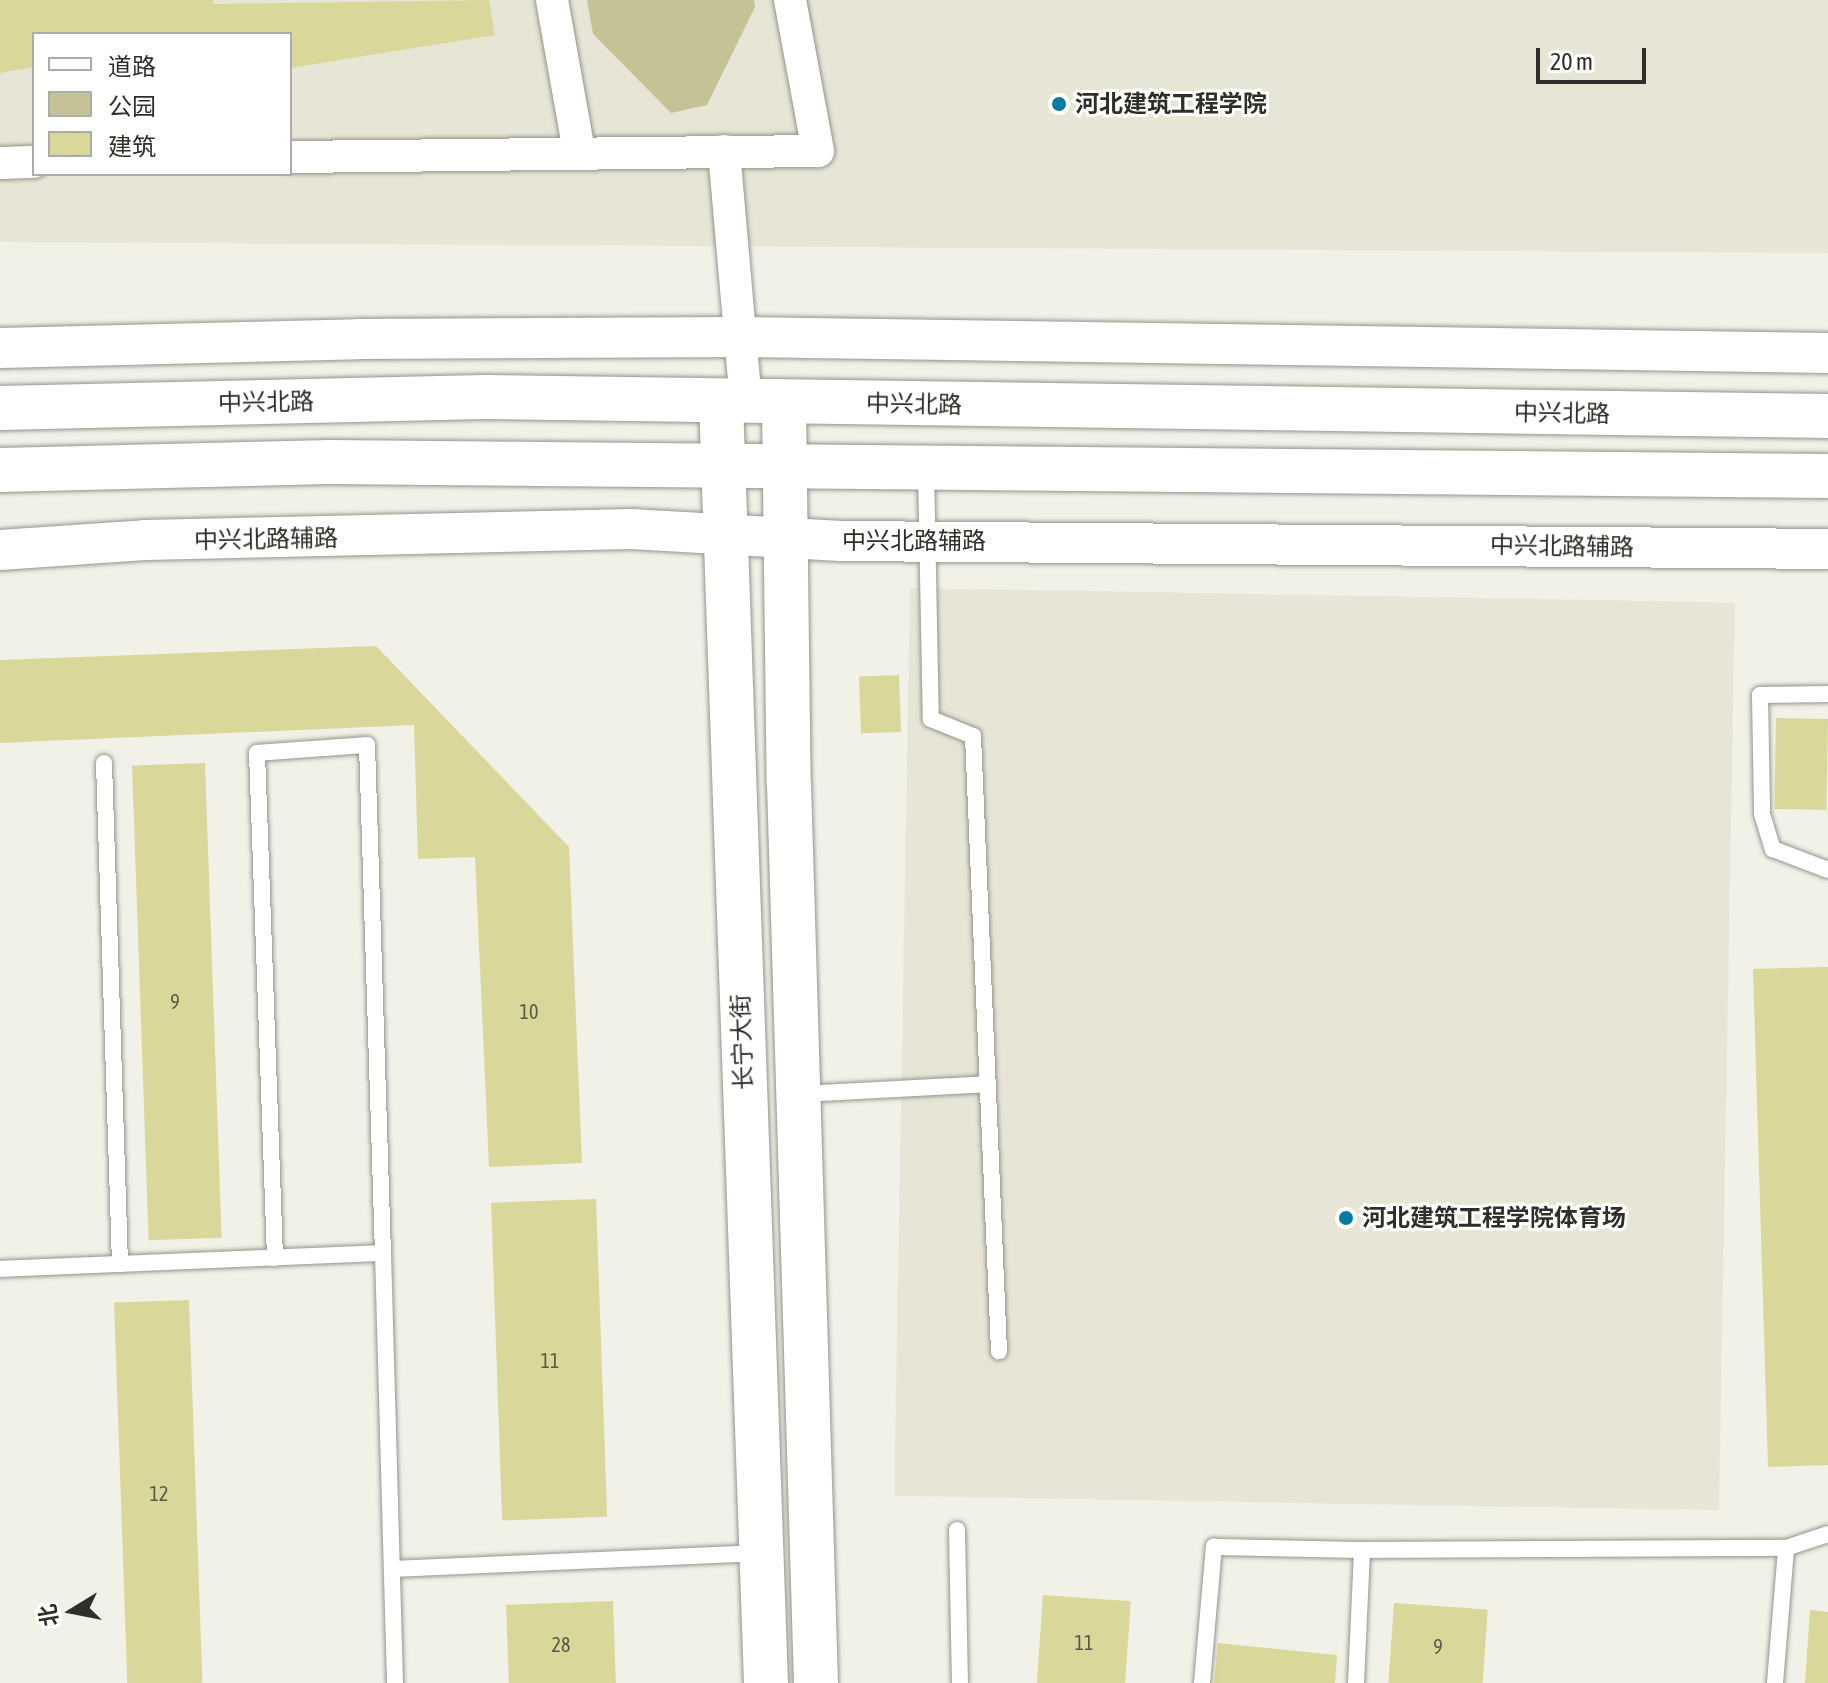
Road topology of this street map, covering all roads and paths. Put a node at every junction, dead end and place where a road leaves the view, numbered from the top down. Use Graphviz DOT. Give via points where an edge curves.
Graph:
graph roads {
  1 [pos="552,0"];
  2 [pos="790,0"];
  3 [pos="579,151"];
  4 [pos="724,151"];
  5 [pos="292,157"];
  6 [pos="32,162"];
  7 [pos="0,163"];
  8 [pos="741,337"];
  9 [pos="0,348"];
  10 [pos="1828,353"];
  11 [pos="751,401"];
  12 [pos="0,408"];
  13 [pos="1828,416"];
  14 [pos="721,466"];
  15 [pos="784,466"];
  16 [pos="926,467"];
  17 [pos="0,470"];
  18 [pos="1828,476"];
  19 [pos="724,536"];
  20 [pos="785,539"];
  21 [pos="928,541"];
  22 [pos="1828,549"];
  23 [pos="0,550"];
  24 [pos="1828,694"];
  25 [pos="104,763"];
  26 [pos="1828,870"];
  27 [pos="988,1084"];
  28 [pos="798,1094"];
  29 [pos="383,1253"];
  30 [pos="275,1258"];
  31 [pos="120,1264"];
  32 [pos="0,1269"];
  33 [pos="999,1351"];
  34 [pos="957,1530"];
  35 [pos="1828,1534"];
  36 [pos="1786,1548"];
  37 [pos="1362,1550"];
  38 [pos="761,1552"];
  39 [pos="394,1569"];
  40 [pos="395,1683"];
  41 [pos="766,1683"];
  42 [pos="816,1683"];
  43 [pos="960,1683"];
  44 [pos="1202,1683"];
  45 [pos="1356,1683"];
  46 [pos="1775,1683"];
  1 -- 3 [label="street"];
  2 -- 4 [label="street" via="818,151"];
  3 -- 4 [label="street"];
  3 -- 5 [label="street"];
  4 -- 8 [label="street"];
  6 -- 7 [label="street"];
  8 -- 9 [label="street"];
  8 -- 10 [label="street"];
  8 -- 11 [label="street"];
  11 -- 12 [label="main road, 中兴北路" via="484,397"];
  11 -- 13 [label="main road, 中兴北路"];
  11 -- 14 [label="main road, 长宁大街"];
  11 -- 15 [label="main road"];
  14 -- 15 [label="main road"];
  14 -- 17 [label="main road" via="330,462"];
  14 -- 19 [label="main road, 长宁大街"];
  15 -- 16 [label="main road"];
  15 -- 20 [label="main road"];
  16 -- 18 [label="main road"];
  16 -- 21 [label="lane"];
  19 -- 20 [label="street, 中兴北路辅路"];
  19 -- 23 [label="street, 中兴北路辅路" via="631,529 145,540"];
  19 -- 38 [label="main road, 长宁大街"];
  20 -- 21 [label="street, 中兴北路辅路"];
  20 -- 28 [label="main road"];
  21 -- 22 [label="street, 中兴北路辅路"];
  21 -- 27 [label="lane" via="931,719 973,736"];
  24 -- 26 [label="lane" via="1760,695 1762,814 1773,849"];
  25 -- 31 [label="lane"];
  27 -- 28 [label="lane"];
  27 -- 33 [label="lane"];
  28 -- 42 [label="main road"];
  29 -- 30 [label="lane"];
  29 -- 30 [label="lane" via="367,745 257,753"];
  29 -- 39 [label="lane"];
  30 -- 31 [label="lane"];
  31 -- 32 [label="lane"];
  34 -- 43 [label="lane"];
  35 -- 36 [label="lane"];
  36 -- 37 [label="lane"];
  36 -- 46 [label="lane"];
  37 -- 44 [label="lane" via="1214,1547"];
  37 -- 45 [label="lane"];
  38 -- 39 [label="lane"];
  38 -- 41 [label="main road, 长宁大街"];
  39 -- 40 [label="lane"];
}
